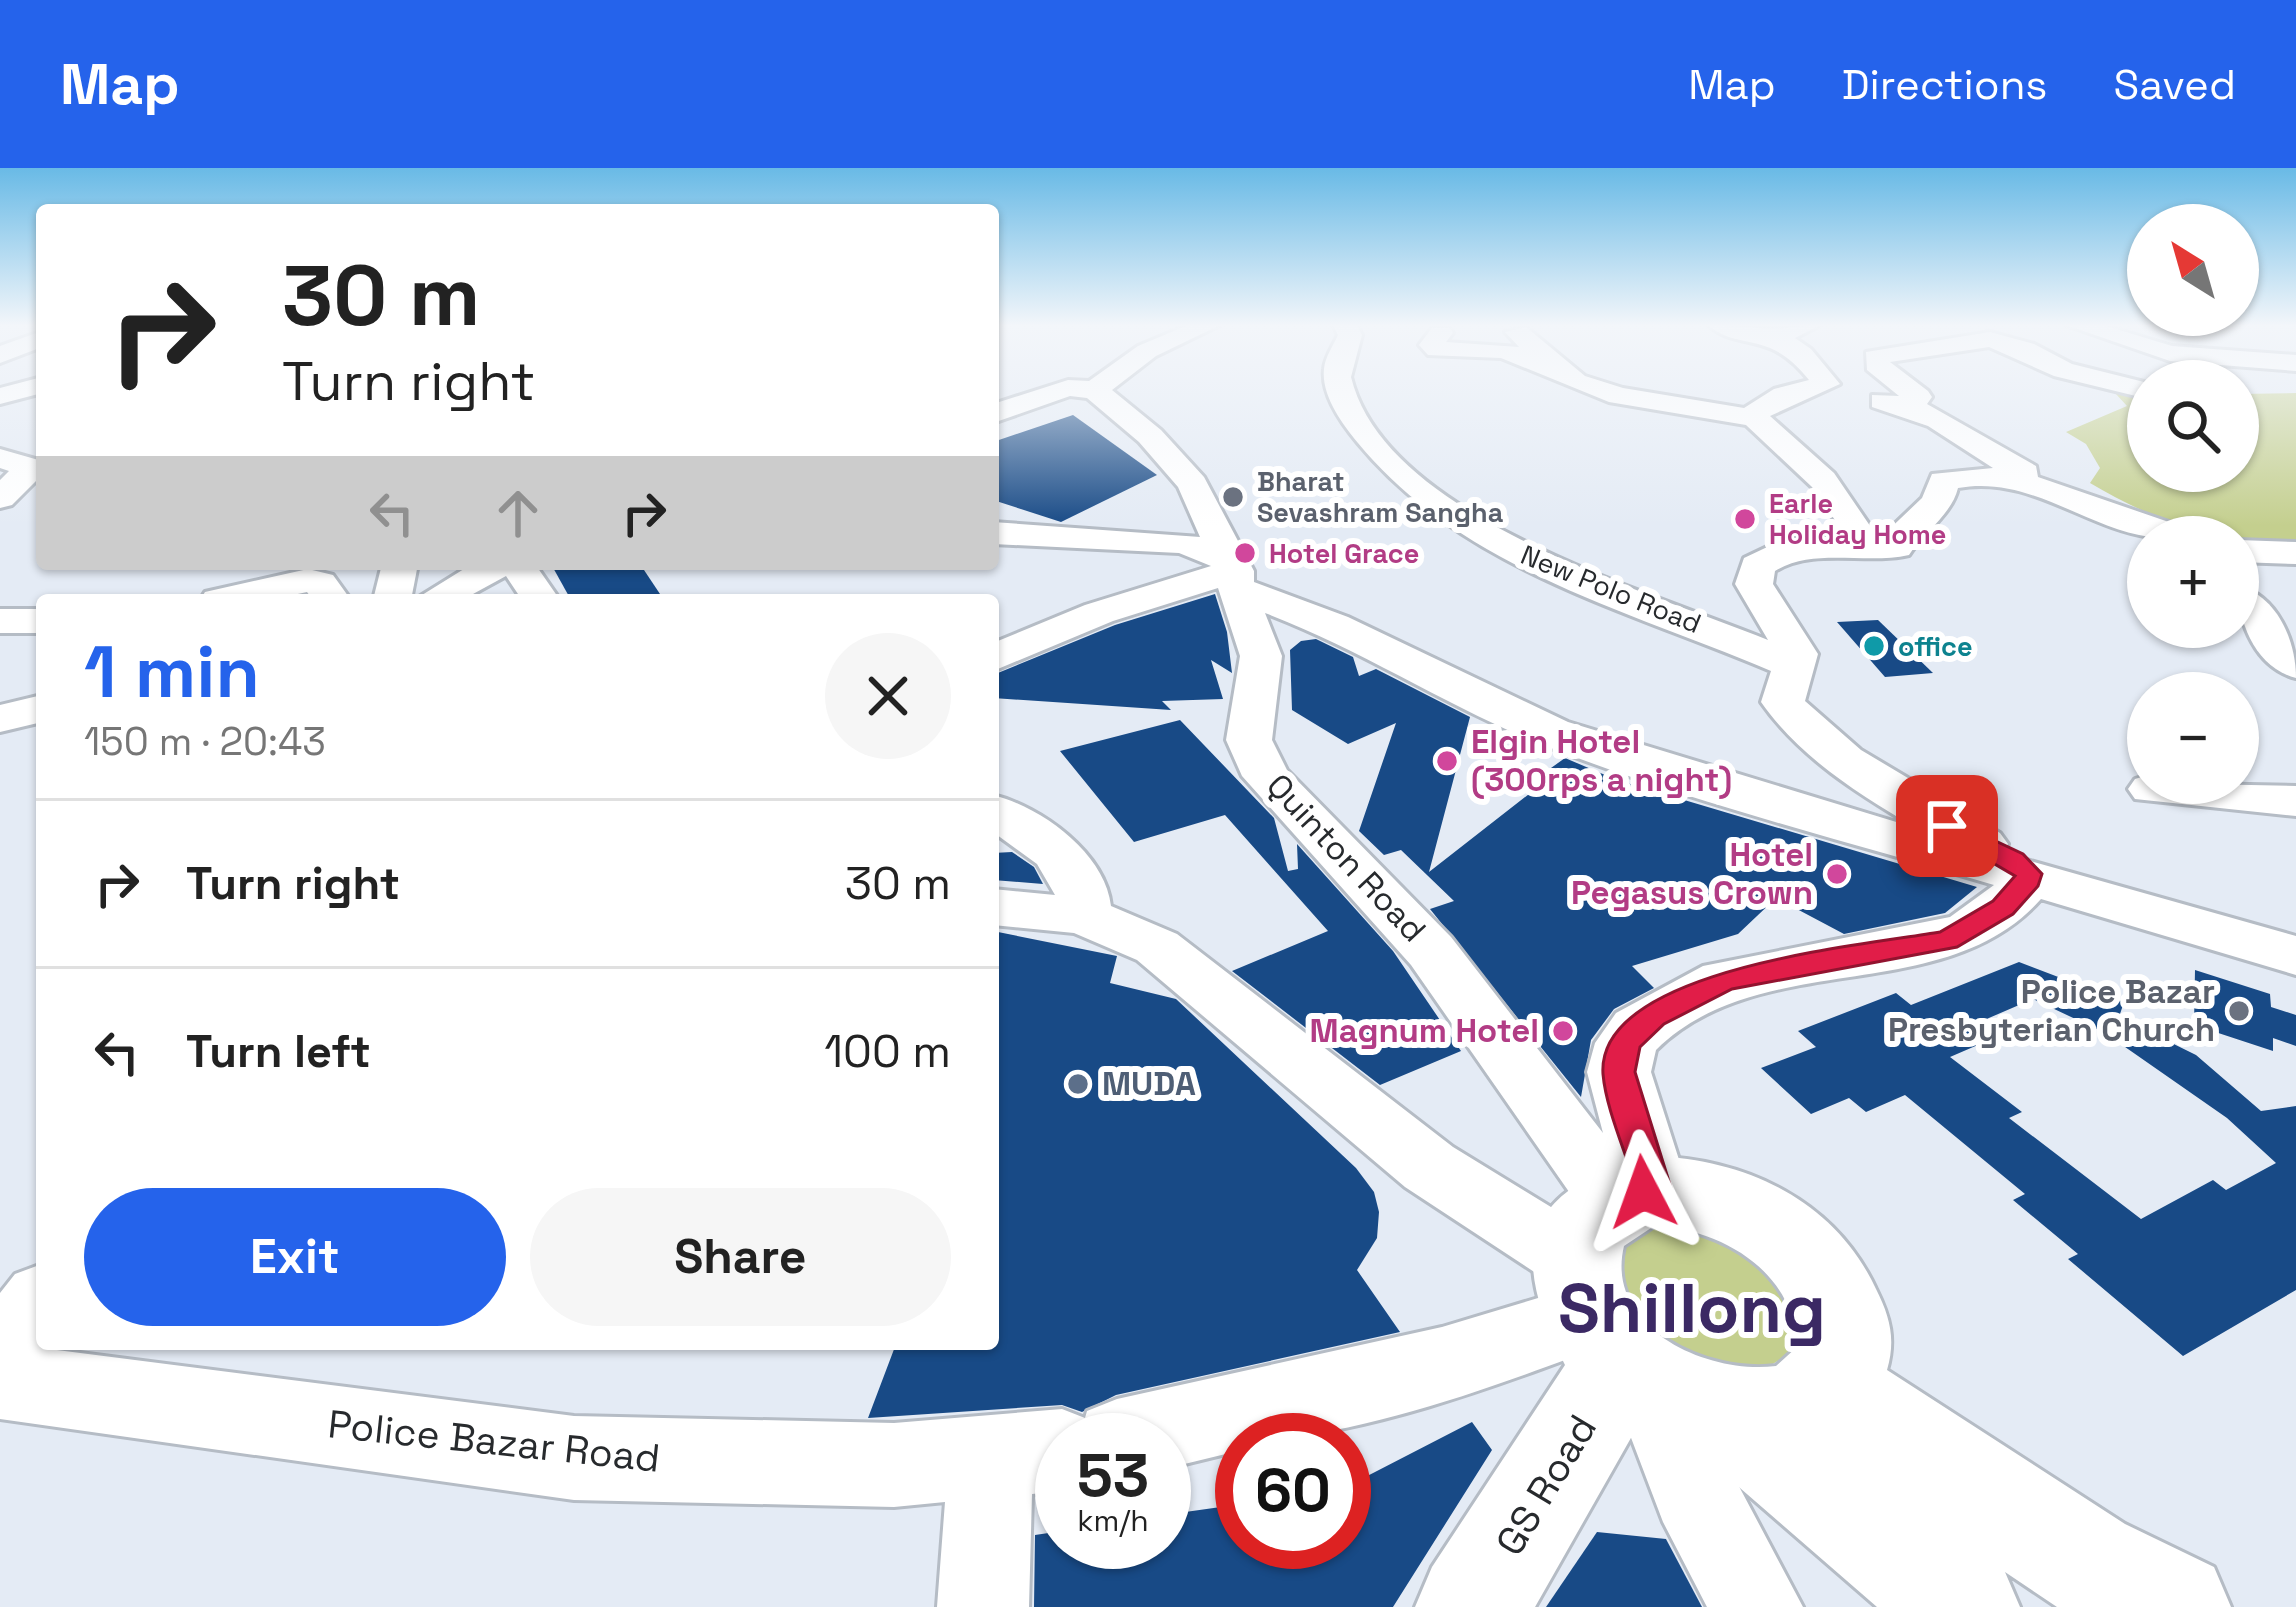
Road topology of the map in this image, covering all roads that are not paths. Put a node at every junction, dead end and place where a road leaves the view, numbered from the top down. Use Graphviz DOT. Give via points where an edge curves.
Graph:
graph roads {
  1 [pos="1055,392"];
  2 [pos="1097,392"];
  3 [pos="1343,392"];
  4 [pos="1607,392"];
  5 [pos="1806,392"];
  6 [pos="1911,392"];
  7 [pos="1908,404"];
  8 [pos="36,406"];
  9 [pos="1761,411"];
  10 [pos="999,412"];
  11 [pos="0,415"];
  12 [pos="0,458"];
  13 [pos="0,498"];
  14 [pos="2073,499"];
  15 [pos="2127,518"];
  16 [pos="2039,525"];
  17 [pos="999,533"];
  18 [pos="2127,539"];
  19 [pos="1842,548"];
  20 [pos="2259,552"];
  21 [pos="2296,553"];
  22 [pos="489,570"];
  23 [pos="1236,577"];
  24 [pos="246,594"];
  25 [pos="328,594"];
  26 [pos="444,594"];
  27 [pos="0,621"];
  28 [pos="36,621"];
  29 [pos="2259,624"];
  30 [pos="999,655"];
  31 [pos="2296,665"];
  32 [pos="1795,666"];
  33 [pos="36,710"];
  34 [pos="0,719"];
  35 [pos="2259,798"];
  36 [pos="2296,801"];
  37 [pos="999,814"];
  38 [pos="2029,880"];
  39 [pos="999,908"];
  40 [pos="1084,916"];
  41 [pos="2296,956"];
  42 [pos="1633,1305"];
  43 [pos="36,1306"];
  44 [pos="0,1352"];
  45 [pos="0,1381"];
  46 [pos="1828,1387"];
  47 [pos="1191,1423"];
  48 [pos="1026,1453"];
  49 [pos="983,1607"];
  50 [pos="1472,1607"];
  51 [pos="1757,1607"];
  52 [pos="1963,1607"];
  53 [pos="2174,1607"];
  1 -- 10 [label="street"];
  2 -- 23 [label="street, Quinton Road" via="1192,484"];
  3 -- 32 [label="street, New Polo Road" via="1382,459 1411,488 1517,552"];
  4 -- 9 [label="street"];
  5 -- 9 [label="street"];
  6 -- 7 [label="street" via="1918,398"];
  7 -- 9 [label="street" via="1840,399"];
  7 -- 14 [label="street"];
  8 -- 11 [label="street"];
  9 -- 19 [label="street" via="1852,513 1863,543"];
  12 -- 13 [label="street" via="31,468"];
  14 -- 15 [label="street"];
  14 -- 19 [label="street" via="2001,480 1952,478 1896,547"];
  16 -- 18 [label="street"];
  17 -- 23 [label="street" via="1184,543 1218,551"];
  19 -- 32 [label="street" via="1784,550 1752,576 1790,637"];
  20 -- 21 [label="street"];
  22 -- 26 [label="street"];
  23 -- 30 [label="street" via="1099,613"];
  23 -- 38 [label="street" via="1552,732"];
  23 -- 42 [label="street, Quinton Road" via="1261,656 1250,740 1266,776 1431,951"];
  24 -- 25 [label="street" via="308,580"];
  27 -- 28 [label="street"];
  29 -- 31 [label="street"];
  32 -- 38 [label="street" via="1783,702 1798,722 1947,826 2020,864"];
  33 -- 34 [label="street"];
  35 -- 36 [label="street"];
  37 -- 40 [label="street" via="1075,871 1085,890"];
  38 -- 41 [label="street"];
  38 -- 42 [label="street" via="1966,933 1724,980 1638,1029 1619,1072"];
  39 -- 40 [label="street"];
  40 -- 42 [label="street" via="1157,947 1429,1167"];
  42 -- 46 [label="main road" via="1771,1416 1804,1406"];
  42 -- 46 [label="main road" via="1723,1201 1758,1217 1817,1267 1836,1298 1843,1361"];
  42 -- 47 [label="street" via="1442,1364"];
  42 -- 50 [label="main road, GS Road"];
  42 -- 51 [label="street" via="1694,1491"];
  42 -- 52 [label="main road"];
  43 -- 44 [label="street"];
  45 -- 48 [label="street, Police Bazar Road" via="574,1458 894,1465"];
  46 -- 53 [label="main road" via="2086,1563"];
  48 -- 49 [label="street"];
}
